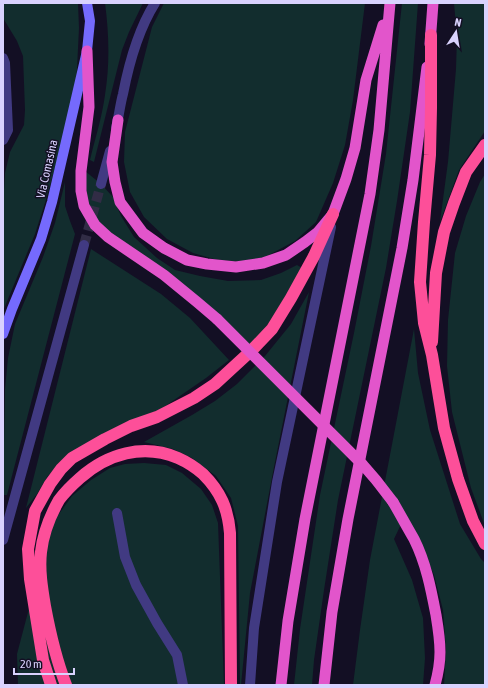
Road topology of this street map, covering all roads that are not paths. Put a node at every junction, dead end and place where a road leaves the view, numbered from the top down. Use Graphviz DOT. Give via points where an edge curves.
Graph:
graph roads {
  1 [pos="87,3"];
  2 [pos="155,3"];
  3 [pos="390,3"];
  4 [pos="433,3"];
  5 [pos="431,35"];
  6 [pos="87,51"];
  7 [pos="3,58"];
  8 [pos="118,120"];
  9 [pos="3,140"];
  10 [pos="485,144"];
  11 [pos="101,184"];
  12 [pos="333,214"];
  13 [pos="84,245"];
  14 [pos="3,334"];
  15 [pos="432,355"];
  16 [pos="117,513"];
  17 [pos="3,540"];
  18 [pos="485,544"];
  19 [pos="51,685"];
  20 [pos="66,685"];
  21 [pos="184,685"];
  22 [pos="232,685"];
  23 [pos="250,685"];
  24 [pos="281,685"];
  25 [pos="324,685"];
  26 [pos="435,685"];
  1 -- 6 [label="main road, Via Comasina" via="90,21"];
  2 -- 8 [label="street" via="146,18 135,48"];
  3 -- 12 [label="highway" via="366,80 355,148"];
  3 -- 24 [label="highway" via="379,130 370,194 305,519 288,621"];
  4 -- 5 [label="highway"];
  5 -- 15 [label="highway" via="430,155 420,282 424,323"];
  5 -- 25 [label="highway" via="402,248 348,519 332,612"];
  6 -- 14 [label="main road, Via Comasina" via="52,202 41,239"];
  6 -- 26 [label="highway, bridge" via="89,107 81,171 84,206 95,225 108,237 164,275 216,319 363,465 393,502 414,540 434,602 440,651"];
  7 -- 9 [label="street" via="8,130"];
  8 -- 11 [label="street"];
  8 -- 12 [label="highway" via="112,162 120,202 143,233 187,260 236,267 263,263 286,255 305,242 318,232"];
  10 -- 15 [label="highway" via="466,172 444,232 436,273"];
  12 -- 19 [label="highway" via="291,298 272,329 252,350 215,384 194,398 131,426 72,458 50,484 35,511 28,549 30,579 43,660"];
  12 -- 23 [label="street" via="277,482 254,628"];
  13 -- 17 [label="street"];
  15 -- 18 [label="highway" via="444,428 458,479 473,521"];
  16 -- 21 [label="street" via="125,557 136,585 177,655"];
  20 -- 22 [label="highway" via="54,650 42,584 41,551 46,530 60,500 86,473 116,456 144,450 172,456 192,465 218,491 226,508 230,524"];
}
